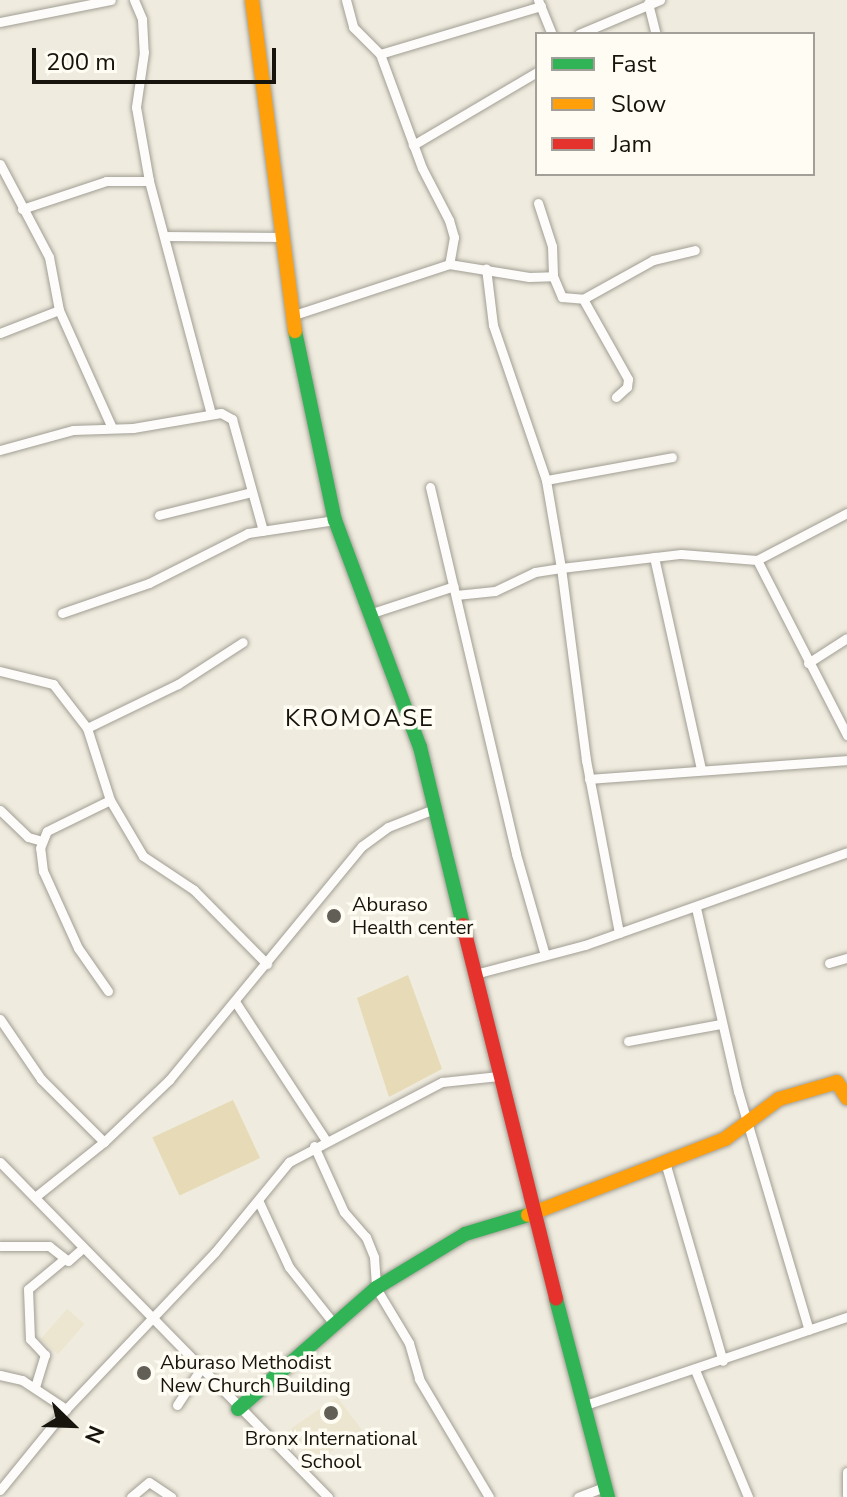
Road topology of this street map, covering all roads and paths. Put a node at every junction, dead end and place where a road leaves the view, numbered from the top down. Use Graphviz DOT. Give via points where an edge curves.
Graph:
graph roads {
  1 [pos="54,0"];
  2 [pos="111,0"];
  3 [pos="134,0"];
  4 [pos="252,0"];
  5 [pos="346,0"];
  6 [pos="660,0"];
  7 [pos="540,3"];
  8 [pos="648,3"];
  9 [pos="56,12"];
  10 [pos="0,22"];
  11 [pos="551,32"];
  12 [pos="583,32"];
  13 [pos="655,32"];
  14 [pos="380,54"];
  15 [pos="535,73"];
  16 [pos="413,145"];
  17 [pos="1,168"];
  18 [pos="149,181"];
  19 [pos="538,203"];
  20 [pos="22,209"];
  21 [pos="167,236"];
  22 [pos="280,237"];
  23 [pos="695,250"];
  24 [pos="449,264"];
  25 [pos="486,268"];
  26 [pos="553,276"];
  27 [pos="583,299"];
  28 [pos="59,310"];
  29 [pos="291,316"];
  30 [pos="0,333"];
  31 [pos="616,397"];
  32 [pos="211,414"];
  33 [pos="112,428"];
  34 [pos="0,450"];
  35 [pos="672,457"];
  36 [pos="546,480"];
  37 [pos="430,487"];
  38 [pos="251,492"];
  39 [pos="847,513"];
  40 [pos="159,515"];
  41 [pos="335,520"];
  42 [pos="263,531"];
  43 [pos="654,557"];
  44 [pos="757,560"];
  45 [pos="561,568"];
  46 [pos="455,590"];
  47 [pos="62,613"];
  48 [pos="369,614"];
  49 [pos="847,638"];
  50 [pos="243,642"];
  51 [pos="808,663"];
  52 [pos="0,671"];
  53 [pos="87,728"];
  54 [pos="847,735"];
  55 [pos="847,760"];
  56 [pos="701,769"];
  57 [pos="589,779"];
  58 [pos="110,800"];
  59 [pos="434,809"];
  60 [pos="0,810"];
  61 [pos="42,841"];
  62 [pos="847,852"];
  63 [pos="696,908"];
  64 [pos="619,933"];
  65 [pos="545,955"];
  66 [pos="847,958"];
  67 [pos="829,963"];
  68 [pos="267,964"];
  69 [pos="475,974"];
  70 [pos="108,991"];
  71 [pos="236,1003"];
  72 [pos="0,1019"];
  73 [pos="721,1024"];
  74 [pos="628,1041"];
  75 [pos="499,1076"];
  76 [pos="847,1098"];
  77 [pos="747,1124"];
  78 [pos="325,1139"];
  79 [pos="104,1142"];
  80 [pos="314,1146"];
  81 [pos="0,1162"];
  82 [pos="665,1162"];
  83 [pos="35,1197"];
  84 [pos="258,1200"];
  85 [pos="533,1214"];
  86 [pos="0,1246"];
  87 [pos="82,1249"];
  88 [pos="63,1260"];
  89 [pos="376,1288"];
  90 [pos="847,1317"];
  91 [pos="152,1321"];
  92 [pos="335,1325"];
  93 [pos="809,1330"];
  94 [pos="723,1361"];
  95 [pos="200,1370"];
  96 [pos="695,1370"];
  97 [pos="0,1375"];
  98 [pos="35,1387"];
  99 [pos="177,1405"];
  100 [pos="582,1406"];
  101 [pos="66,1409"];
  102 [pos="238,1409"];
  103 [pos="847,1472"];
  104 [pos="0,1490"];
  105 [pos="607,1492"];
  106 [pos="847,1495"];
  107 [pos="131,1497"];
  108 [pos="171,1497"];
  109 [pos="328,1497"];
  110 [pos="489,1497"];
  111 [pos="578,1497"];
  112 [pos="748,1497"];
  1 -- 9 [label="street"];
  2 -- 9 [label="street"];
  3 -- 18 [label="street" via="142,19 144,52 136,107"];
  4 -- 22 [label="street"];
  5 -- 14 [label="street" via="353,27"];
  6 -- 8 [label="street"];
  7 -- 11 [label="street"];
  7 -- 14 [label="street"];
  8 -- 12 [label="street"];
  8 -- 13 [label="street"];
  9 -- 10 [label="street"];
  14 -- 16 [label="street"];
  15 -- 16 [label="street"];
  16 -- 24 [label="street" via="449,220 454,237"];
  17 -- 20 [label="street"];
  18 -- 20 [label="street" via="106,181"];
  18 -- 21 [label="street"];
  19 -- 26 [label="street" via="552,246"];
  20 -- 28 [label="street" via="49,257"];
  21 -- 22 [label="street"];
  21 -- 32 [label="street" via="169,271"];
  22 -- 29 [label="street"];
  23 -- 27 [label="street" via="653,260"];
  24 -- 25 [label="street"];
  24 -- 29 [label="street"];
  25 -- 26 [label="street"];
  25 -- 36 [label="street" via="493,325"];
  26 -- 27 [label="street" via="562,297"];
  27 -- 31 [label="street" via="628,379"];
  28 -- 30 [label="street"];
  28 -- 33 [label="street"];
  29 -- 41 [label="street"];
  32 -- 33 [label="street"];
  32 -- 38 [label="street" via="232,419"];
  33 -- 34 [label="street" via="73,430"];
  35 -- 36 [label="street"];
  36 -- 45 [label="street"];
  37 -- 46 [label="street"];
  38 -- 40 [label="street"];
  38 -- 42 [label="street"];
  39 -- 44 [label="street"];
  41 -- 42 [label="street"];
  41 -- 48 [label="street"];
  42 -- 47 [label="street" via="248,533 149,583"];
  43 -- 44 [label="street" via="703,553"];
  43 -- 45 [label="street"];
  43 -- 56 [label="street"];
  44 -- 51 [label="street"];
  45 -- 46 [label="street" via="535,572 495,591"];
  45 -- 57 [label="street"];
  46 -- 48 [label="street"];
  46 -- 65 [label="street"];
  48 -- 59 [label="street" via="420,747"];
  49 -- 51 [label="street"];
  50 -- 53 [label="street" via="178,684"];
  51 -- 54 [label="street"];
  52 -- 53 [label="street" via="47,680"];
  53 -- 58 [label="street"];
  55 -- 56 [label="street"];
  56 -- 57 [label="street"];
  57 -- 64 [label="street"];
  58 -- 61 [label="street" via="60,824"];
  58 -- 68 [label="street" via="143,856 194,890"];
  59 -- 68 [label="street" via="388,827 362,846"];
  59 -- 69 [label="street"];
  60 -- 61 [label="street" via="28,837"];
  61 -- 70 [label="street" via="43,871 78,948"];
  62 -- 63 [label="street"];
  63 -- 64 [label="street"];
  63 -- 73 [label="street"];
  64 -- 65 [label="street"];
  65 -- 69 [label="street"];
  66 -- 67 [label="street"];
  68 -- 71 [label="street"];
  69 -- 75 [label="street"];
  71 -- 78 [label="street"];
  71 -- 79 [label="street" via="169,1080"];
  72 -- 79 [label="street" via="41,1079"];
  73 -- 74 [label="street"];
  73 -- 77 [label="street"];
  75 -- 78 [label="street" via="442,1082"];
  75 -- 85 [label="street"];
  76 -- 77 [label="street" via="837,1082 828,1083 765,1106"];
  77 -- 82 [label="street" via="725,1139"];
  77 -- 93 [label="street"];
  78 -- 80 [label="street"];
  79 -- 83 [label="street"];
  80 -- 84 [label="street" via="289,1162"];
  80 -- 89 [label="street" via="344,1212 374,1257"];
  81 -- 83 [label="street"];
  82 -- 85 [label="street"];
  82 -- 94 [label="street"];
  83 -- 87 [label="street"];
  84 -- 91 [label="street"];
  84 -- 92 [label="street" via="289,1267"];
  85 -- 89 [label="street" via="465,1234"];
  85 -- 100 [label="street"];
  86 -- 88 [label="street" via="49,1246"];
  87 -- 88 [label="street"];
  87 -- 91 [label="street"];
  88 -- 98 [label="street" via="28,1289 30,1339 45,1355"];
  89 -- 92 [label="street"];
  89 -- 110 [label="street" via="409,1343 419,1379"];
  90 -- 93 [label="street"];
  91 -- 95 [label="street"];
  91 -- 101 [label="street"];
  92 -- 102 [label="street"];
  93 -- 94 [label="street"];
  94 -- 96 [label="street"];
  95 -- 99 [label="street"];
  95 -- 102 [label="street"];
  96 -- 100 [label="street"];
  96 -- 112 [label="street"];
  97 -- 98 [label="street"];
  98 -- 101 [label="street"];
  100 -- 105 [label="street"];
  101 -- 104 [label="street"];
  102 -- 109 [label="street"];
  103 -- 106 [label="street"];
  105 -- 111 [label="street"];
  107 -- 108 [label="street" via="149,1482"];
}
